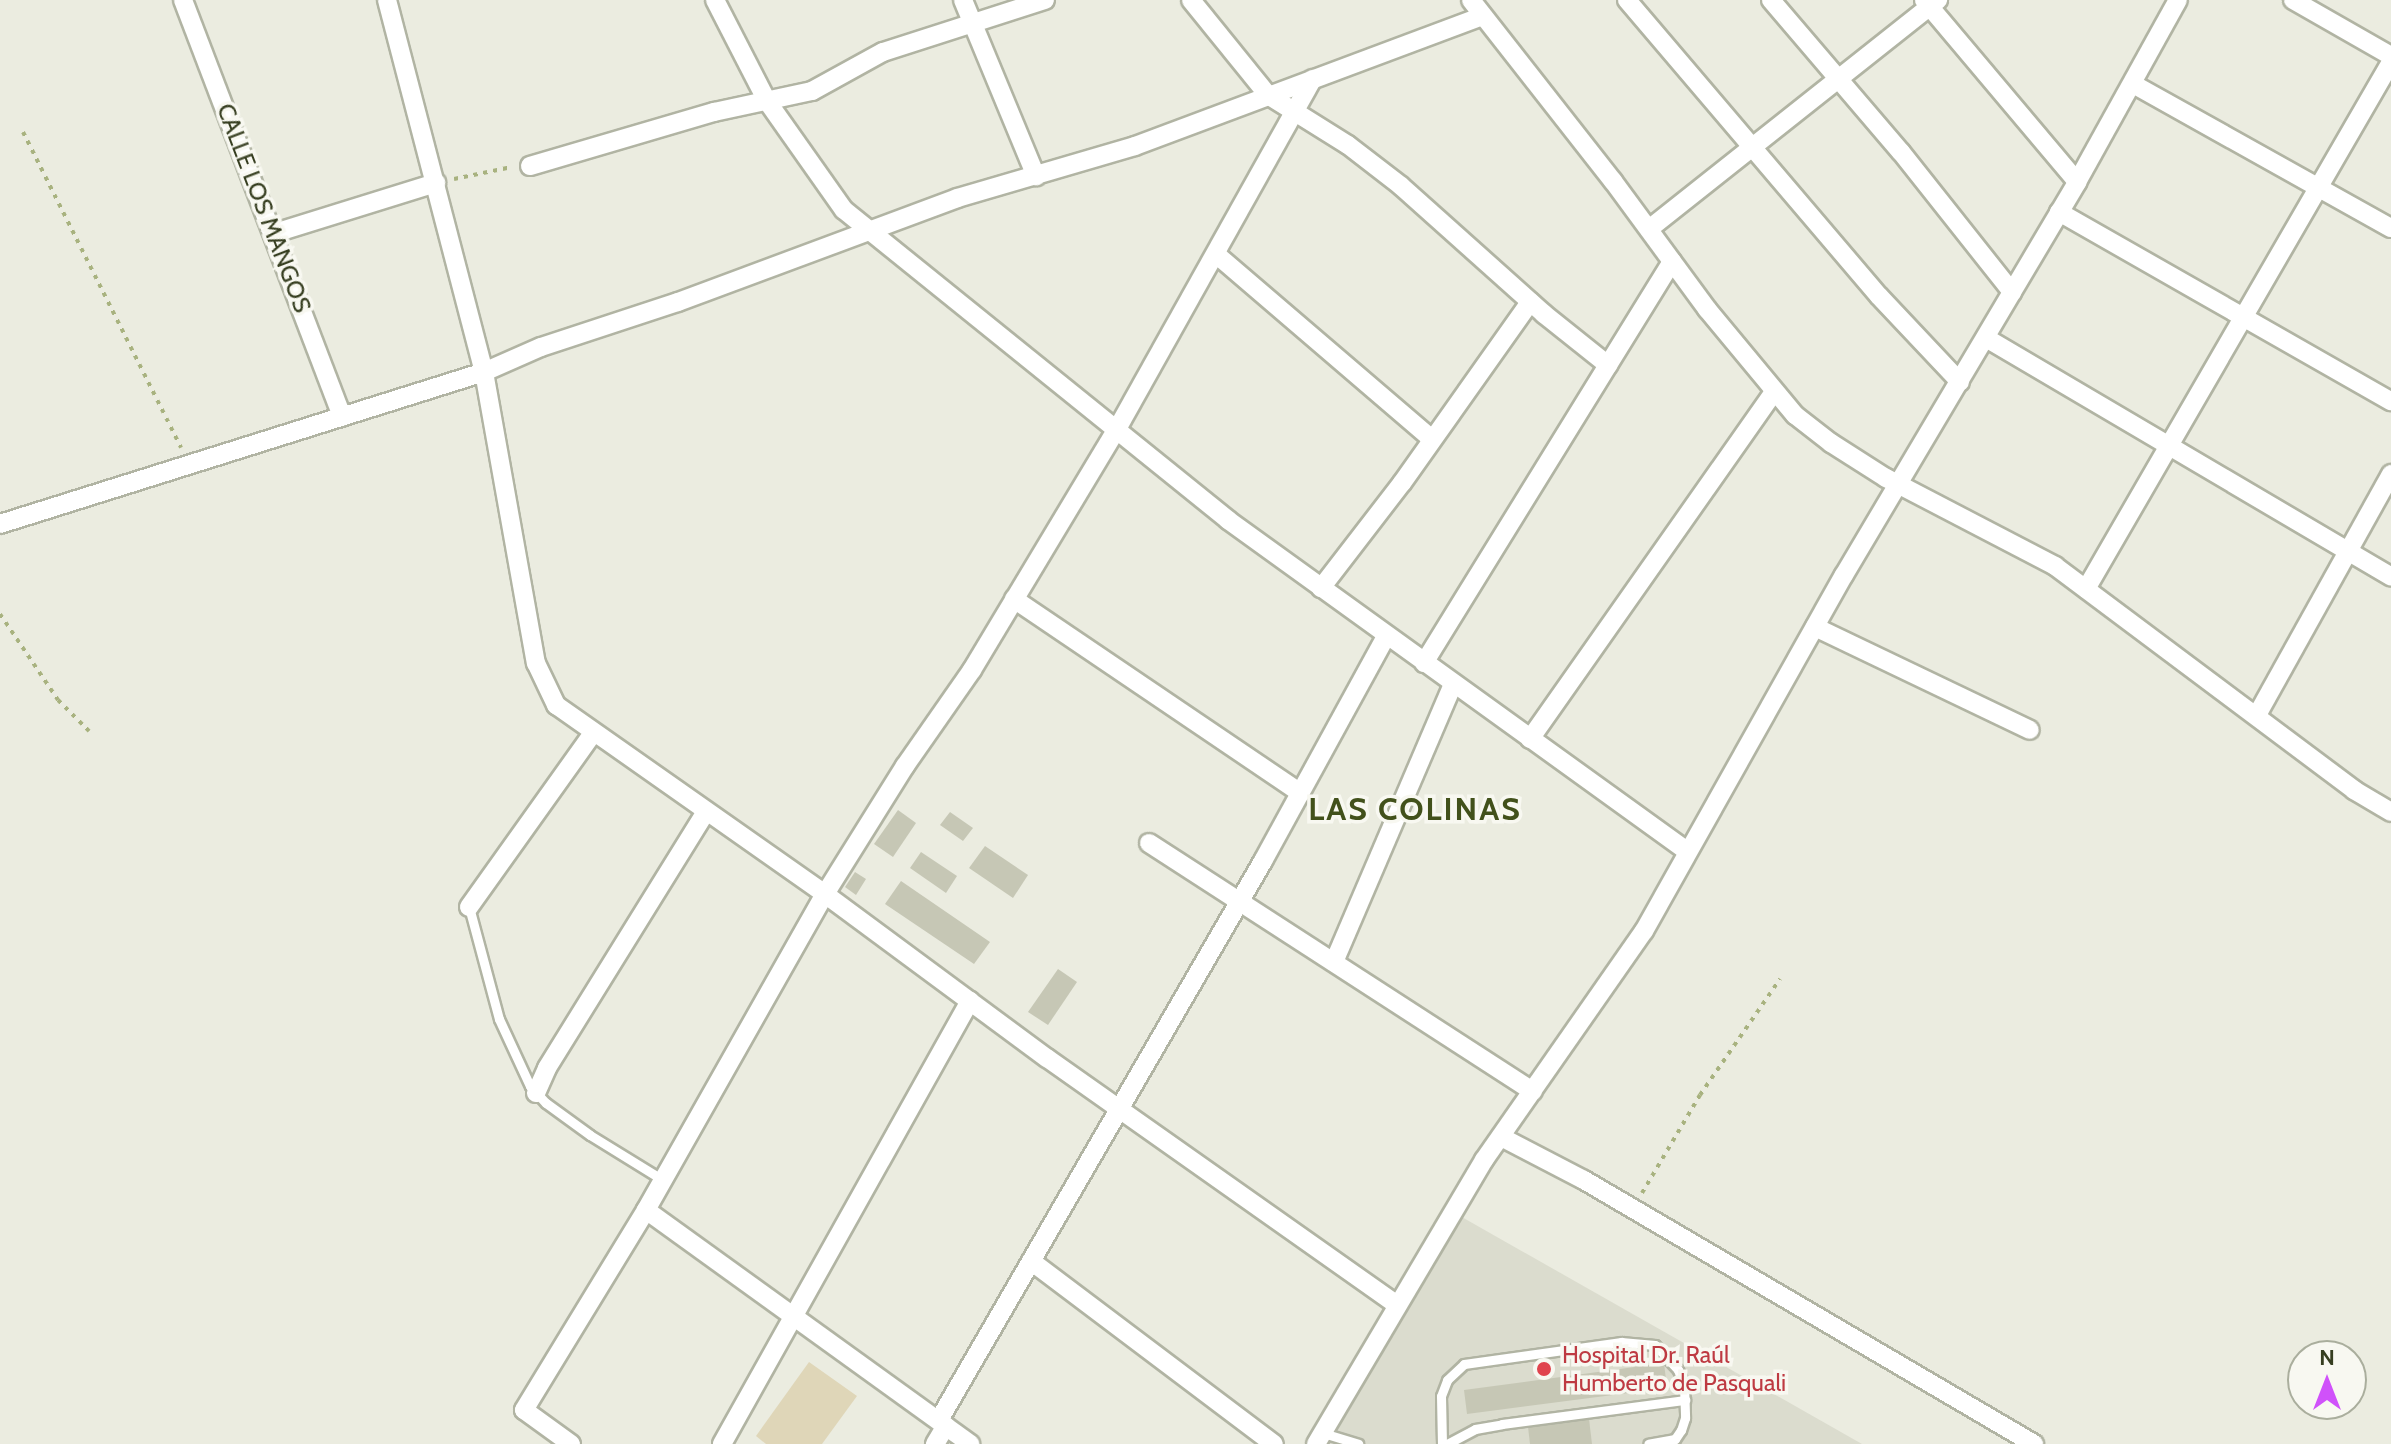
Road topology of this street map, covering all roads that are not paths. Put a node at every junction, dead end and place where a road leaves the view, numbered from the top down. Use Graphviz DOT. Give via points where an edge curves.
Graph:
graph roads {
  1 [pos="183,0"];
  2 [pos="387,0"];
  3 [pos="715,0"];
  4 [pos="963,0"];
  5 [pos="1045,0"];
  6 [pos="1191,0"];
  7 [pos="1471,0"];
  8 [pos="1627,0"];
  9 [pos="1771,0"];
  10 [pos="2178,0"];
  11 [pos="2293,0"];
  12 [pos="1930,2"];
  13 [pos="1483,16"];
  14 [pos="973,24"];
  15 [pos="2391,56"];
  16 [pos="2391,62"];
  17 [pos="1838,78"];
  18 [pos="1313,79"];
  19 [pos="2133,84"];
  20 [pos="1268,95"];
  21 [pos="767,101"];
  22 [pos="1296,110"];
  23 [pos="1754,145"];
  24 [pos="530,166"];
  25 [pos="1036,176"];
  26 [pos="2077,182"];
  27 [pos="436,183"];
  28 [pos="2319,187"];
  29 [pos="2059,212"];
  30 [pos="2391,228"];
  31 [pos="1649,229"];
  32 [pos="867,230"];
  33 [pos="275,233"];
  34 [pos="1217,255"];
  35 [pos="1672,261"];
  36 [pos="2012,292"];
  37 [pos="1530,302"];
  38 [pos="2244,317"];
  39 [pos="1986,338"];
  40 [pos="1608,365"];
  41 [pos="484,372"];
  42 [pos="1960,382"];
  43 [pos="1774,392"];
  44 [pos="2391,401"];
  45 [pos="342,417"];
  46 [pos="1117,429"];
  47 [pos="1432,439"];
  48 [pos="2167,445"];
  49 [pos="2391,474"];
  50 [pos="1899,484"];
  51 [pos="0,524"];
  52 [pos="2348,552"];
  53 [pos="2391,577"];
  54 [pos="1321,588"];
  55 [pos="2086,589"];
  56 [pos="1014,599"];
  57 [pos="1815,627"];
  58 [pos="1386,636"];
  59 [pos="1424,663"];
  60 [pos="1453,684"];
  61 [pos="2257,715"];
  62 [pos="2030,730"];
  63 [pos="593,733"];
  64 [pos="1530,739"];
  65 [pos="1300,793"];
  66 [pos="706,812"];
  67 [pos="2391,812"];
  68 [pos="1149,843"];
  69 [pos="1687,851"];
  70 [pos="825,894"];
  71 [pos="1240,900"];
  72 [pos="469,907"];
  73 [pos="1334,962"];
  74 [pos="970,1001"];
  75 [pos="1533,1091"];
  76 [pos="536,1093"];
  77 [pos="1119,1108"];
  78 [pos="1501,1137"];
  79 [pos="663,1180"];
  80 [pos="646,1210"];
  81 [pos="1031,1261"];
  82 [pos="1396,1304"];
  83 [pos="795,1316"];
  84 [pos="1685,1400"];
  85 [pos="942,1423"];
  86 [pos="1320,1438"];
  87 [pos="571,1444"];
  88 [pos="722,1444"];
  89 [pos="935,1444"];
  90 [pos="971,1444"];
  91 [pos="1274,1444"];
  92 [pos="1358,1444"];
  93 [pos="1445,1444"];
  94 [pos="1648,1444"];
  95 [pos="2034,1444"];
  1 -- 33 [label="street, CALLE LOS MANGOS"];
  2 -- 27 [label="street"];
  3 -- 21 [label="street"];
  4 -- 14 [label="street"];
  5 -- 14 [label="street"];
  6 -- 20 [label="street"];
  7 -- 13 [label="street"];
  8 -- 23 [label="street"];
  9 -- 17 [label="street"];
  10 -- 19 [label="street"];
  11 -- 15 [label="street"];
  12 -- 17 [label="street"];
  12 -- 26 [label="street"];
  13 -- 18 [label="street"];
  13 -- 31 [label="street"];
  14 -- 21 [label="street" via="883,52 812,91"];
  14 -- 25 [label="street"];
  16 -- 28 [label="street"];
  17 -- 23 [label="street"];
  17 -- 36 [label="street"];
  18 -- 20 [label="street"];
  18 -- 22 [label="street"];
  19 -- 26 [label="street"];
  19 -- 28 [label="street"];
  20 -- 22 [label="street"];
  20 -- 25 [label="street" via="1135,146"];
  21 -- 24 [label="street"];
  21 -- 32 [label="street" via="828,190"];
  22 -- 34 [label="street"];
  22 -- 37 [label="street" via="1401,186"];
  23 -- 31 [label="street"];
  23 -- 42 [label="street" via="1879,296"];
  25 -- 32 [label="street"];
  26 -- 29 [label="street"];
  27 -- 33 [label="street"];
  27 -- 41 [label="street"];
  28 -- 30 [label="street"];
  28 -- 38 [label="street"];
  29 -- 36 [label="street"];
  29 -- 38 [label="street"];
  31 -- 35 [label="street"];
  32 -- 41 [label="street"];
  32 -- 46 [label="street"];
  33 -- 45 [label="street, CALLE LOS MANGOS"];
  34 -- 46 [label="street"];
  34 -- 47 [label="street"];
  35 -- 40 [label="street"];
  35 -- 43 [label="street"];
  36 -- 39 [label="street"];
  37 -- 40 [label="street"];
  37 -- 47 [label="street"];
  38 -- 44 [label="street"];
  38 -- 48 [label="street"];
  39 -- 42 [label="street"];
  39 -- 48 [label="street"];
  40 -- 59 [label="street"];
  41 -- 45 [label="street"];
  41 -- 63 [label="street" via="536,663 556,705"];
  42 -- 50 [label="street"];
  43 -- 50 [label="street" via="1831,443"];
  43 -- 64 [label="street"];
  45 -- 51 [label="street"];
  46 -- 54 [label="street"];
  46 -- 56 [label="street"];
  47 -- 54 [label="street"];
  48 -- 52 [label="street"];
  48 -- 55 [label="street"];
  49 -- 52 [label="street"];
  50 -- 55 [label="street" via="2055,566"];
  50 -- 57 [label="street"];
  52 -- 53 [label="street"];
  52 -- 61 [label="street"];
  54 -- 58 [label="street"];
  55 -- 61 [label="street"];
  56 -- 65 [label="street"];
  56 -- 70 [label="street"];
  57 -- 62 [label="street"];
  57 -- 69 [label="street"];
  58 -- 59 [label="street"];
  58 -- 65 [label="street"];
  59 -- 60 [label="street"];
  60 -- 64 [label="street"];
  60 -- 73 [label="street"];
  61 -- 67 [label="street"];
  63 -- 66 [label="street"];
  63 -- 72 [label="street"];
  64 -- 69 [label="street"];
  65 -- 71 [label="street"];
  66 -- 70 [label="street"];
  66 -- 76 [label="street"];
  68 -- 71 [label="street"];
  69 -- 75 [label="street" via="1644,931"];
  70 -- 74 [label="street"];
  70 -- 79 [label="street"];
  71 -- 73 [label="street"];
  71 -- 77 [label="street"];
  72 -- 76 [label="lane" via="499,1019"];
  73 -- 75 [label="street"];
  74 -- 77 [label="street"];
  74 -- 83 [label="street"];
  75 -- 78 [label="street"];
  76 -- 79 [label="lane" via="590,1135"];
  77 -- 81 [label="street"];
  77 -- 82 [label="street"];
  78 -- 82 [label="street"];
  78 -- 95 [label="street"];
  79 -- 80 [label="street"];
  80 -- 83 [label="street"];
  80 -- 87 [label="street" via="524,1410"];
  81 -- 85 [label="street"];
  81 -- 91 [label="street"];
  82 -- 86 [label="street"];
  83 -- 85 [label="street"];
  83 -- 88 [label="street"];
  84 -- 93 [label="lane" via="1502,1424 1475,1429"];
  84 -- 93 [label="lane" via="1678,1370 1668,1356 1655,1345 1639,1342 1464,1364 1447,1380 1441,1396"];
  84 -- 94 [label="lane" via="1685,1418 1675,1439"];
  85 -- 89 [label="street"];
  85 -- 90 [label="street"];
  86 -- 92 [label="lane"];
}
